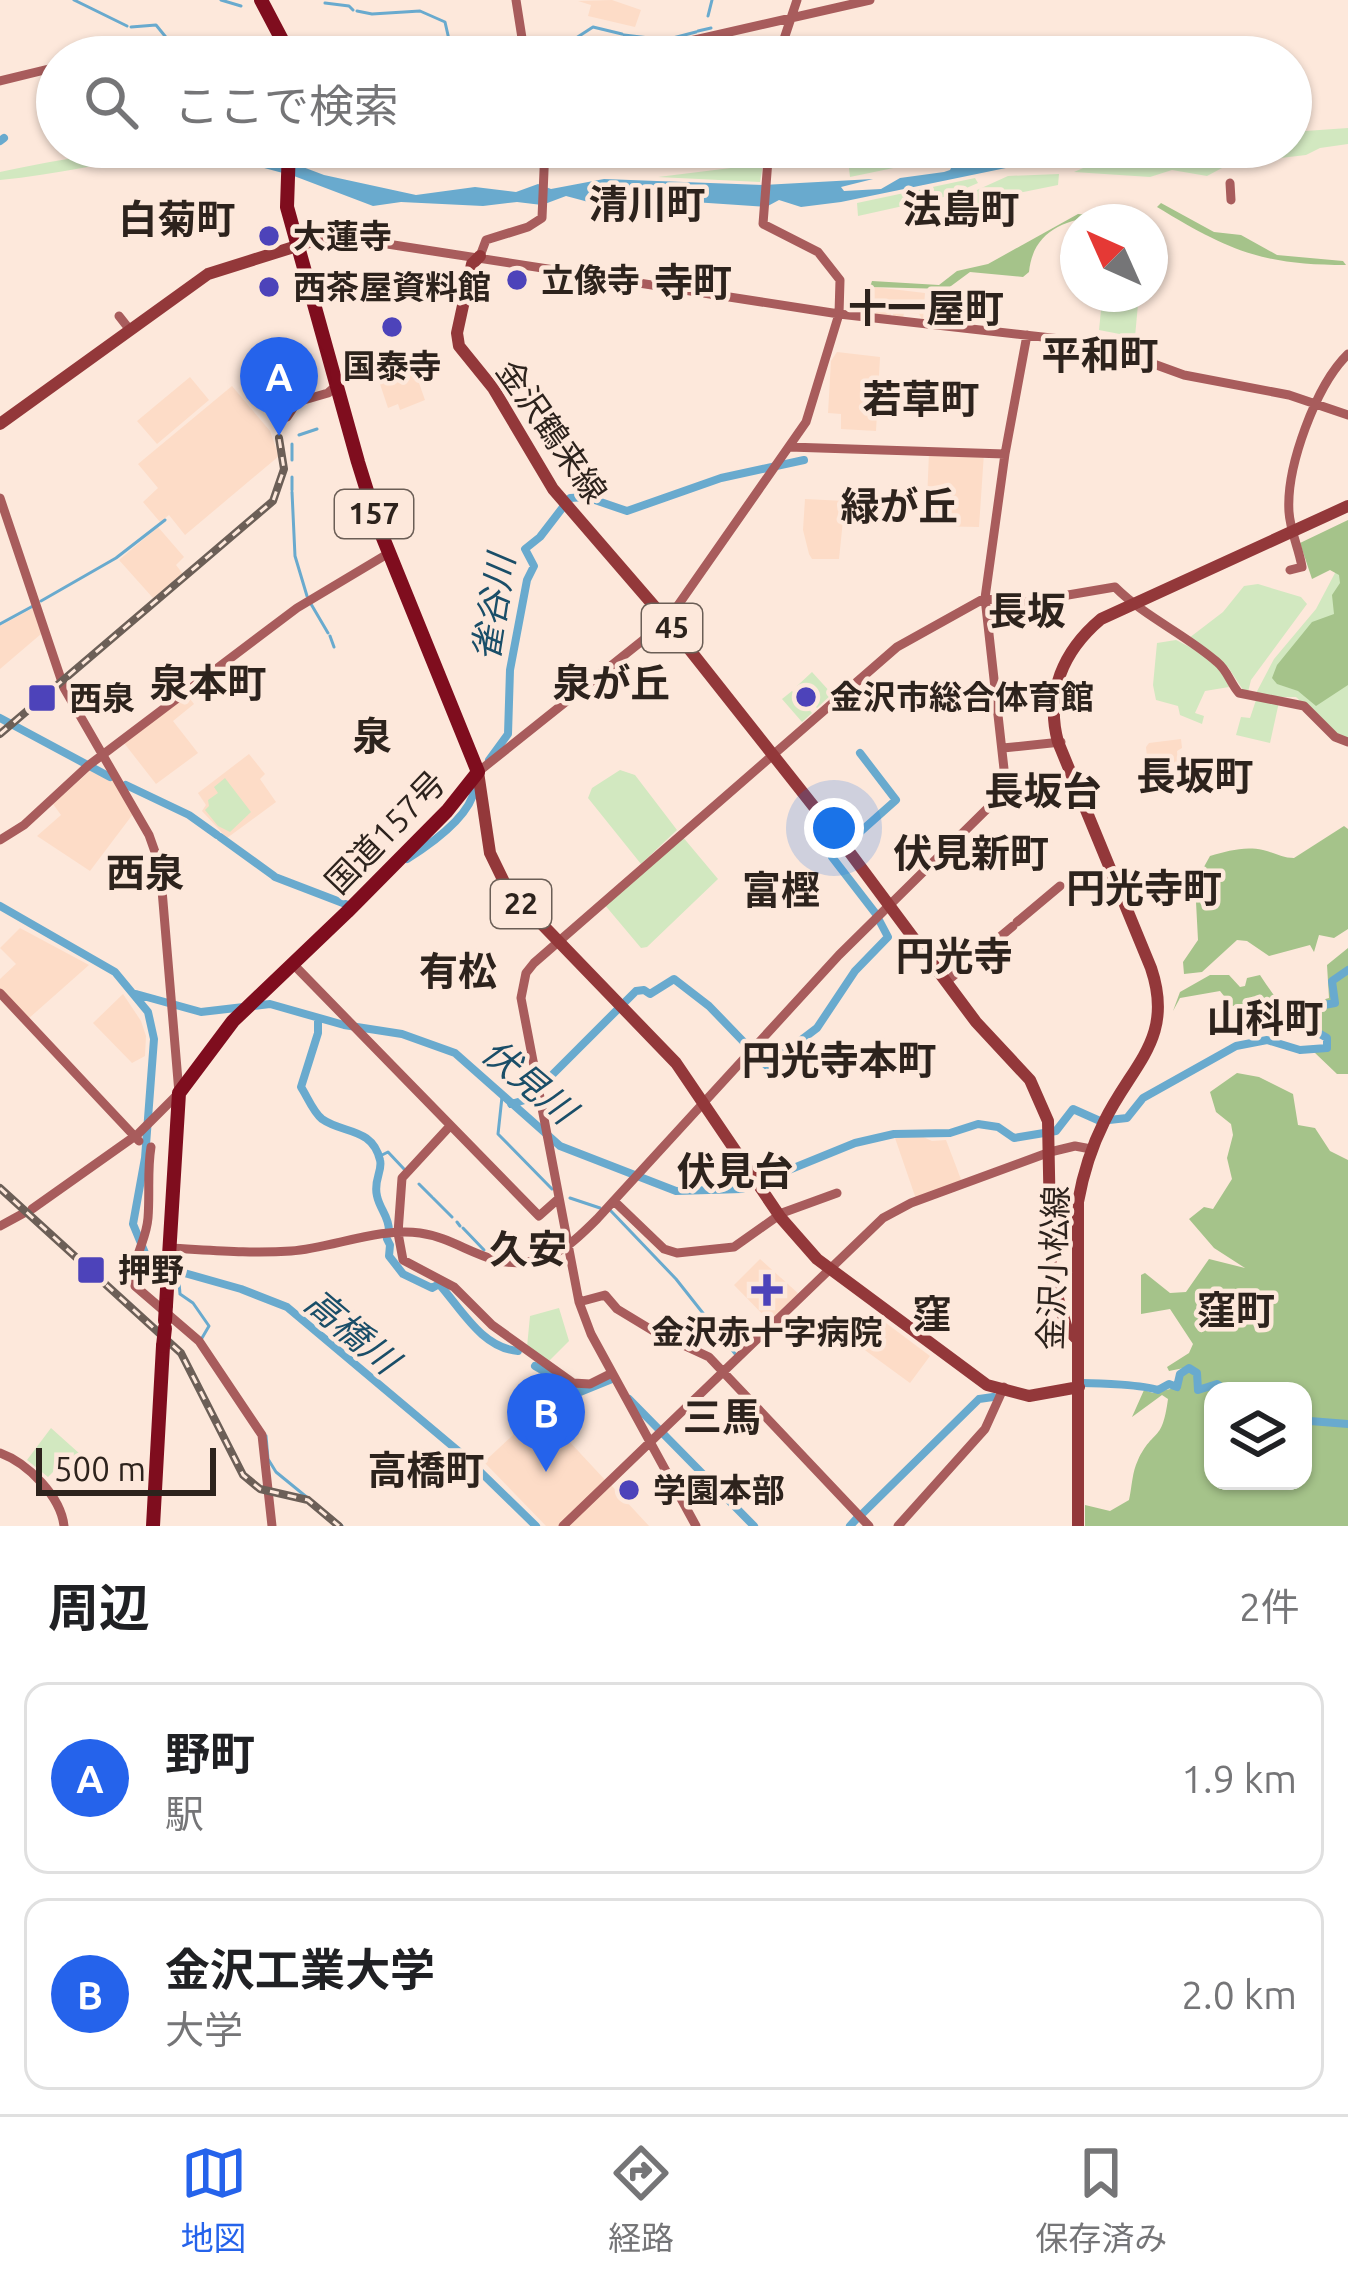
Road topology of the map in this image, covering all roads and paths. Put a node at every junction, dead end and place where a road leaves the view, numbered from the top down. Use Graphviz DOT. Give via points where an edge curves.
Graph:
graph roads {
  1 [pos="262,0"];
  2 [pos="516,0"];
  3 [pos="797,0"];
  4 [pos="870,0"];
  5 [pos="790,18"];
  6 [pos="281,36"];
  7 [pos="522,36"];
  8 [pos="712,36"];
  9 [pos="784,36"];
  10 [pos="36,73"];
  11 [pos="5,80"];
  12 [pos="287,168"];
  13 [pos="544,168"];
  14 [pos="767,168"];
  15 [pos="1230,183"];
  16 [pos="1232,200"];
  17 [pos="297,246"];
  18 [pos="480,256"];
  19 [pos="839,314"];
  20 [pos="118,316"];
  21 [pos="130,330"];
  22 [pos="1027,335"];
  23 [pos="1348,354"];
  24 [pos="335,386"];
  25 [pos="1316,402"];
  26 [pos="1348,415"];
  27 [pos="287,417"];
  28 [pos="0,424"];
  29 [pos="789,447"];
  30 [pos="1005,454"];
  31 [pos="0,498"];
  32 [pos="1348,507"];
  33 [pos="1294,532"];
  34 [pos="389,553"];
  35 [pos="1290,570"];
  36 [pos="986,598"];
  37 [pos="1135,604"];
  38 [pos="667,621"];
  39 [pos="1059,742"];
  40 [pos="1348,742"];
  41 [pos="1003,748"];
  42 [pos="104,754"];
  43 [pos="773,756"];
  44 [pos="478,772"];
  45 [pos="0,840"];
  46 [pos="1060,886"];
  47 [pos="890,906"];
  48 [pos="558,941"];
  49 [pos="292,963"];
  50 [pos="946,982"];
  51 [pos="0,993"];
  52 [pos="184,1076"];
  53 [pos="705,1102"];
  54 [pos="174,1104"];
  55 [pos="1106,1120"];
  56 [pos="450,1126"];
  57 [pos="137,1137"];
  58 [pos="1049,1139"];
  59 [pos="151,1147"];
  60 [pos="1091,1149"];
  61 [pos="837,1193"];
  62 [pos="557,1200"];
  63 [pos="614,1201"];
  64 [pos="781,1214"];
  65 [pos="0,1226"];
  66 [pos="398,1233"];
  67 [pos="566,1248"];
  68 [pos="168,1262"];
  69 [pos="831,1268"];
  70 [pos="579,1302"];
  71 [pos="1078,1338"];
  72 [pos="612,1373"];
  73 [pos="724,1373"];
  74 [pos="1077,1386"];
  75 [pos="1005,1390"];
  76 [pos="651,1446"];
  77 [pos="0,1454"];
  78 [pos="64,1526"];
  79 [pos="154,1526"];
  80 [pos="272,1526"];
  81 [pos="563,1526"];
  82 [pos="696,1526"];
  83 [pos="868,1526"];
  84 [pos="901,1526"];
  85 [pos="1080,1526"];
  1 -- 6 [label="highway"];
  2 -- 7 [label="street"];
  3 -- 5 [label="street"];
  4 -- 5 [label="street"];
  5 -- 8 [label="street"];
  5 -- 9 [label="street"];
  10 -- 11 [label="street"];
  12 -- 17 [label="highway, 国道157号 / 157"];
  13 -- 18 [label="street" via="538,222 487,240"];
  14 -- 19 [label="street" via="763,224 822,255 841,289"];
  15 -- 16 [label="street"];
  17 -- 18 [label="street" via="342,238"];
  17 -- 21 [label="main road" via="208,274"];
  17 -- 24 [label="highway, 国道157号 / 157"];
  18 -- 19 [label="street"];
  18 -- 38 [label="main road, 金沢鶴来線 / 45" via="459,346 566,504"];
  19 -- 22 [label="street"];
  19 -- 29 [label="street" via="806,422"];
  20 -- 21 [label="street"];
  21 -- 28 [label="main road"];
  22 -- 25 [label="street" via="1096,343 1184,375"];
  22 -- 30 [label="street"];
  23 -- 25 [label="street"];
  24 -- 27 [label="street" via="297,402"];
  24 -- 34 [label="highway, 国道157号 / 157"];
  25 -- 26 [label="street"];
  25 -- 33 [label="street" via="1289,500"];
  29 -- 30 [label="street"];
  29 -- 38 [label="street"];
  30 -- 36 [label="street"];
  31 -- 42 [label="street" via="64,688"];
  32 -- 33 [label="main road, 金沢小松線"];
  33 -- 35 [label="street" via="1302,567"];
  33 -- 37 [label="main road, 金沢小松線"];
  34 -- 42 [label="street" via="320,592"];
  34 -- 44 [label="highway, 国道157号 / 157"];
  36 -- 37 [label="street" via="1021,603 1115,587"];
  36 -- 41 [label="street"];
  36 -- 43 [label="street" via="886,655"];
  37 -- 39 [label="main road, 金沢小松線" via="1096,628 1072,656 1057,700"];
  37 -- 40 [label="street" via="1213,658 1239,693 1300,704"];
  38 -- 43 [label="main road, 金沢鶴来線 / 45"];
  38 -- 44 [label="street"];
  39 -- 41 [label="street"];
  39 -- 55 [label="main road, 金沢小松線" via="1161,991 1153,1050"];
  41 -- 47 [label="street" via="992,804"];
  42 -- 45 [label="street"];
  42 -- 52 [label="street" via="160,866"];
  43 -- 47 [label="main road, 金沢鶴来線 / 45"];
  43 -- 48 [label="street"];
  44 -- 48 [label="main road, 22" via="498,864"];
  44 -- 49 [label="highway, 国道157号"];
  46 -- 50 [label="street"];
  47 -- 50 [label="main road, 金沢鶴来線 / 45"];
  47 -- 53 [label="street"];
  48 -- 53 [label="main road, 22"];
  48 -- 62 [label="street" via="521,989"];
  49 -- 52 [label="highway, 国道157号"];
  49 -- 56 [label="street"];
  50 -- 58 [label="main road, 金沢鶴来線 / 45" via="1030,1080"];
  51 -- 57 [label="street"];
  52 -- 54 [label="highway, 国道157号"];
  53 -- 63 [label="street"];
  53 -- 64 [label="main road, 22"];
  54 -- 57 [label="street"];
  54 -- 68 [label="highway"];
  55 -- 60 [label="main road, 金沢小松線"];
  55 -- 71 [label="main road, 金沢小松線" via="1082,1194"];
  56 -- 62 [label="street" via="539,1216"];
  56 -- 66 [label="street" via="405,1172"];
  57 -- 65 [label="street"];
  58 -- 60 [label="street"];
  58 -- 69 [label="street" via="897,1210"];
  58 -- 71 [label="main road, 金沢鶴来線 / 45" via="1049,1262 1067,1329"];
  59 -- 80 [label="street" via="136,1288 205,1349 262,1435"];
  60 -- 71 [label="main road, 金沢小松線" via="1078,1202"];
  61 -- 64 [label="street"];
  62 -- 67 [label="street"];
  63 -- 64 [label="street" via="672,1252 734,1247"];
  63 -- 67 [label="street"];
  64 -- 69 [label="main road, 22"];
  66 -- 67 [label="street" via="436,1237 508,1263"];
  66 -- 68 [label="street"];
  66 -- 72 [label="street" via="403,1260 454,1286 492,1325 574,1383"];
  67 -- 70 [label="street"];
  68 -- 79 [label="highway, bridge"];
  69 -- 73 [label="street"];
  69 -- 75 [label="main road, 22"];
  70 -- 72 [label="street"];
  70 -- 73 [label="street" via="605,1295"];
  71 -- 74 [label="main road, 金沢小松線"];
  72 -- 76 [label="street"];
  73 -- 76 [label="street"];
  73 -- 83 [label="street"];
  74 -- 75 [label="main road"];
  74 -- 85 [label="main road, 金沢小松線"];
  75 -- 84 [label="street" via="986,1434"];
  76 -- 81 [label="street"];
  76 -- 82 [label="street"];
  77 -- 78 [label="street" via="54,1497"];
}
